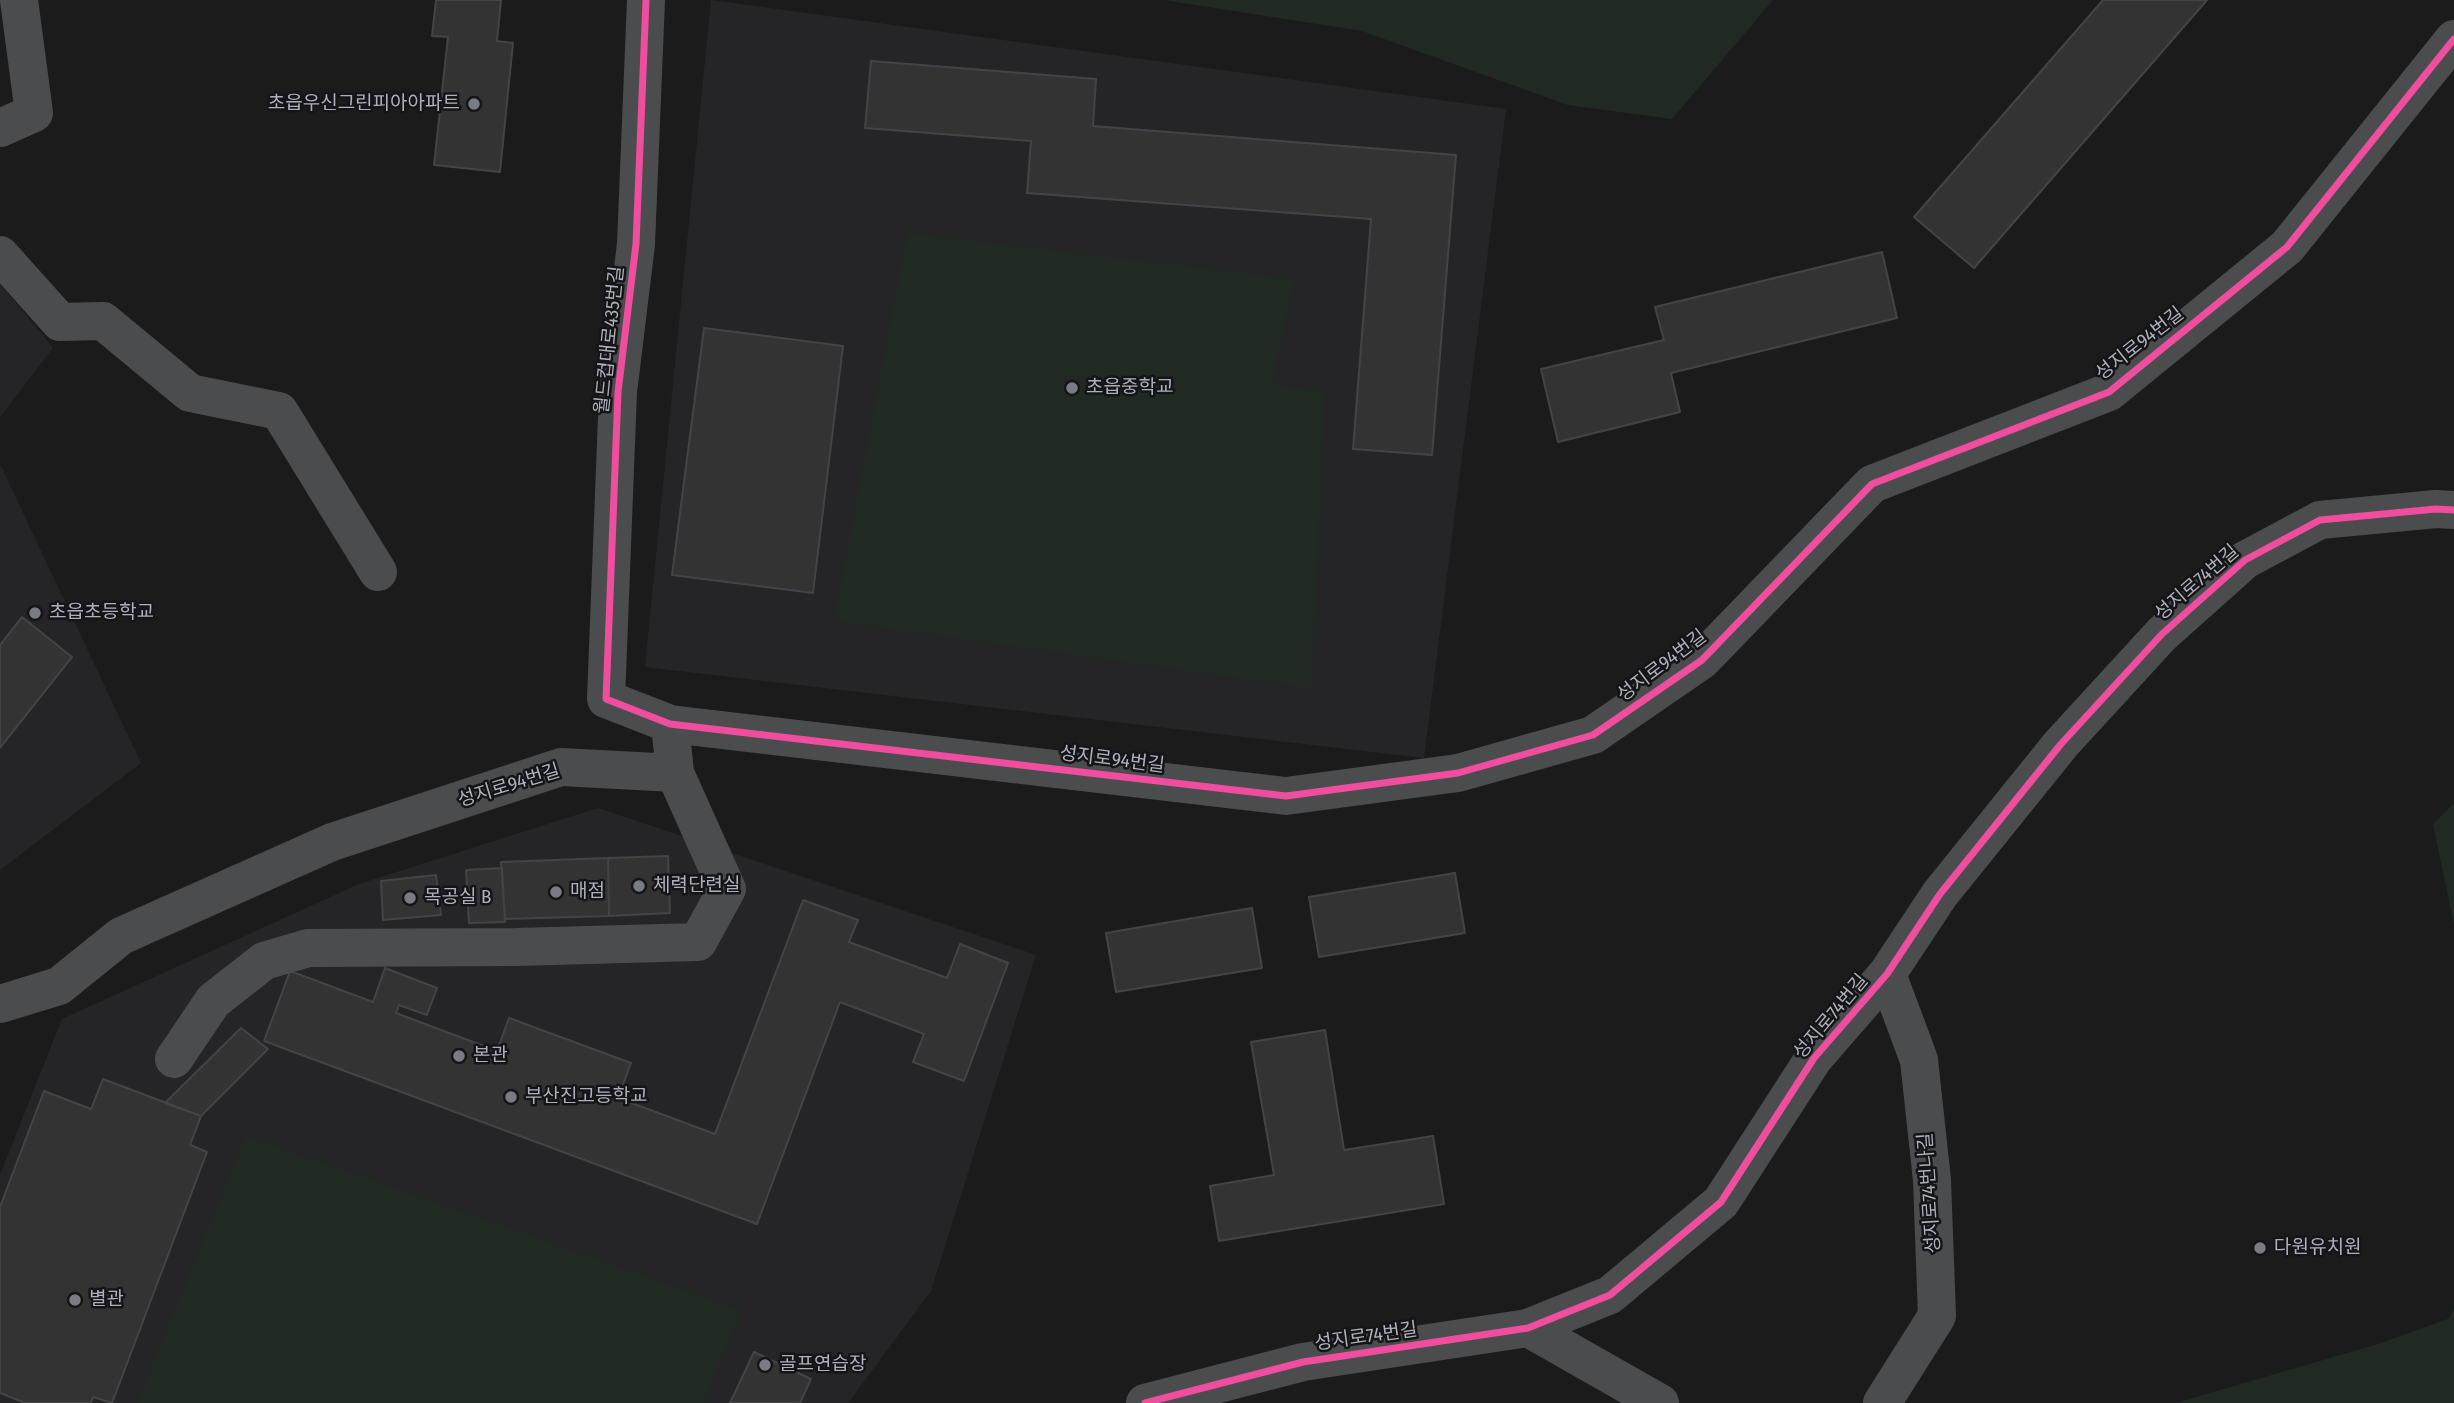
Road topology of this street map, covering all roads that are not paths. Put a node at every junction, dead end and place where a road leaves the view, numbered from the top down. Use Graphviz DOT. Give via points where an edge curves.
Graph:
graph roads {
  1 [pos="19,0"];
  2 [pos="646,0"];
  3 [pos="2454,38"];
  4 [pos="0,128"];
  5 [pos="0,256"];
  6 [pos="2454,510"];
  7 [pos="378,572"];
  8 [pos="670,724"];
  9 [pos="675,773"];
  10 [pos="1887,974"];
  11 [pos="0,1004"];
  12 [pos="174,1059"];
  13 [pos="1528,1328"];
  14 [pos="1145,1403"];
  15 [pos="1660,1403"];
  16 [pos="1882,1403"];
  1 -- 4 [label="street" via="34,113"];
  2 -- 8 [label="street, 월드컵대로435번길" via="636,244 618,392 606,699"];
  3 -- 8 [label="street, 성지로94번길" via="2287,247 2109,392 1872,484 1702,660 1593,735 1458,773 1286,796"];
  5 -- 7 [label="street" via="60,322 103,321 190,393 279,411"];
  6 -- 10 [label="street, 성지로74번길" via="2320,520 2245,560 2162,634 2062,744 1940,894"];
  8 -- 9 [label="street"];
  9 -- 11 [label="street, 성지로94번길" via="561,767 332,842 121,936 59,986"];
  9 -- 12 [label="street" via="727,889 698,942 308,948 264,961 213,1001"];
  10 -- 13 [label="street, 성지로74번길" via="1814,1058 1721,1202 1610,1295"];
  10 -- 16 [label="street, 성지로74번나길" via="1919,1060 1932,1180 1937,1316"];
  13 -- 14 [label="street, 성지로74번길" via="1303,1362"];
  13 -- 15 [label="street"];
}
